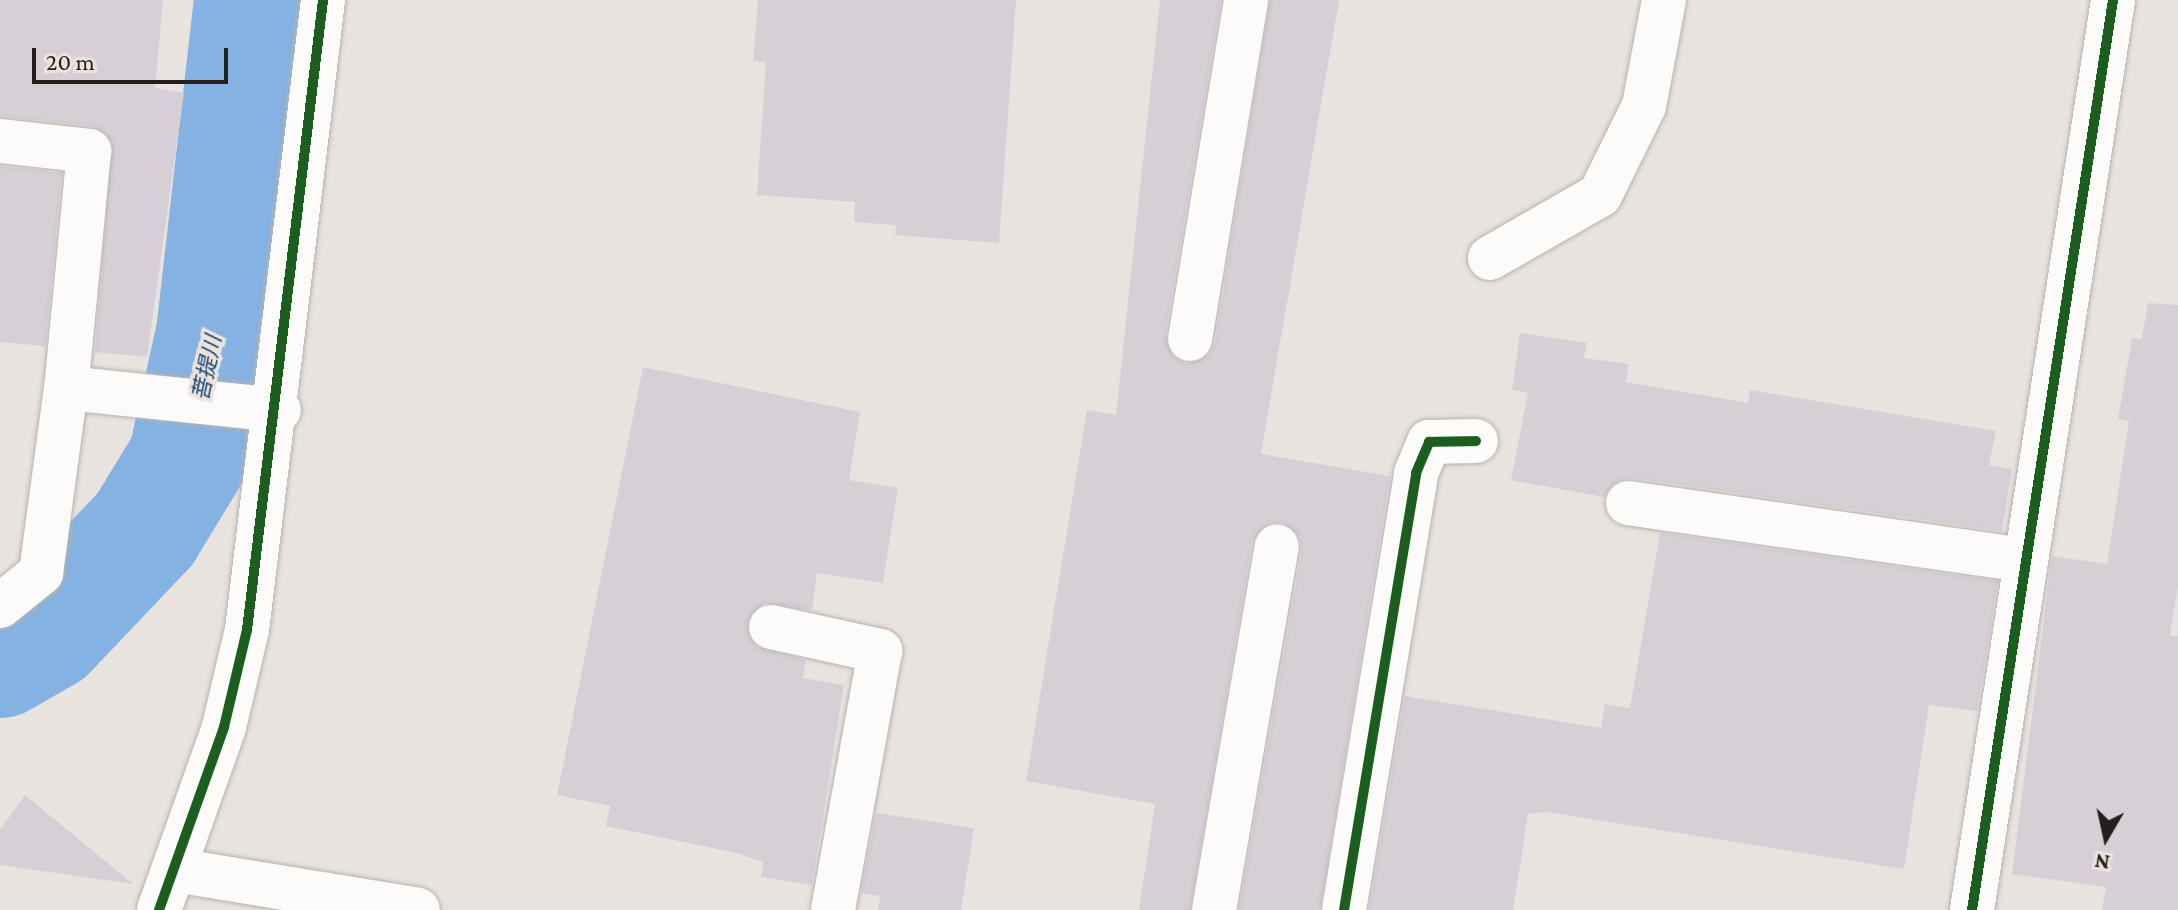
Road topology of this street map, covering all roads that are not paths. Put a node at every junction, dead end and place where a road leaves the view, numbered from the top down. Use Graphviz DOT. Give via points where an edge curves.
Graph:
graph roads {
  1 [pos="323,0"];
  2 [pos="1246,0"];
  3 [pos="1664,0"];
  4 [pos="2113,0"];
  5 [pos="0,141"];
  6 [pos="1490,258"];
  7 [pos="1190,339"];
  8 [pos="66,388"];
  9 [pos="264,409"];
  10 [pos="1476,441"];
  11 [pos="1628,503"];
  12 [pos="1277,546"];
  13 [pos="2026,560"];
  14 [pos="0,606"];
  15 [pos="771,627"];
  16 [pos="175,870"];
  17 [pos="159,910"];
  18 [pos="418,910"];
  19 [pos="833,910"];
  20 [pos="1214,910"];
  21 [pos="1344,910"];
  22 [pos="1972,910"];
  1 -- 9 [label="street"];
  2 -- 7 [label="street"];
  3 -- 6 [label="street" via="1644,106 1600,195"];
  4 -- 13 [label="street"];
  5 -- 8 [label="street" via="89,151"];
  8 -- 9 [label="street" via="169,403"];
  8 -- 14 [label="street" via="41,573"];
  9 -- 16 [label="street" via="247,630 224,727"];
  10 -- 21 [label="street" via="1429,442 1416,473"];
  11 -- 13 [label="street"];
  12 -- 20 [label="street"];
  13 -- 22 [label="street"];
  15 -- 19 [label="street" via="880,651"];
  16 -- 17 [label="street"];
  16 -- 18 [label="street"];
}
